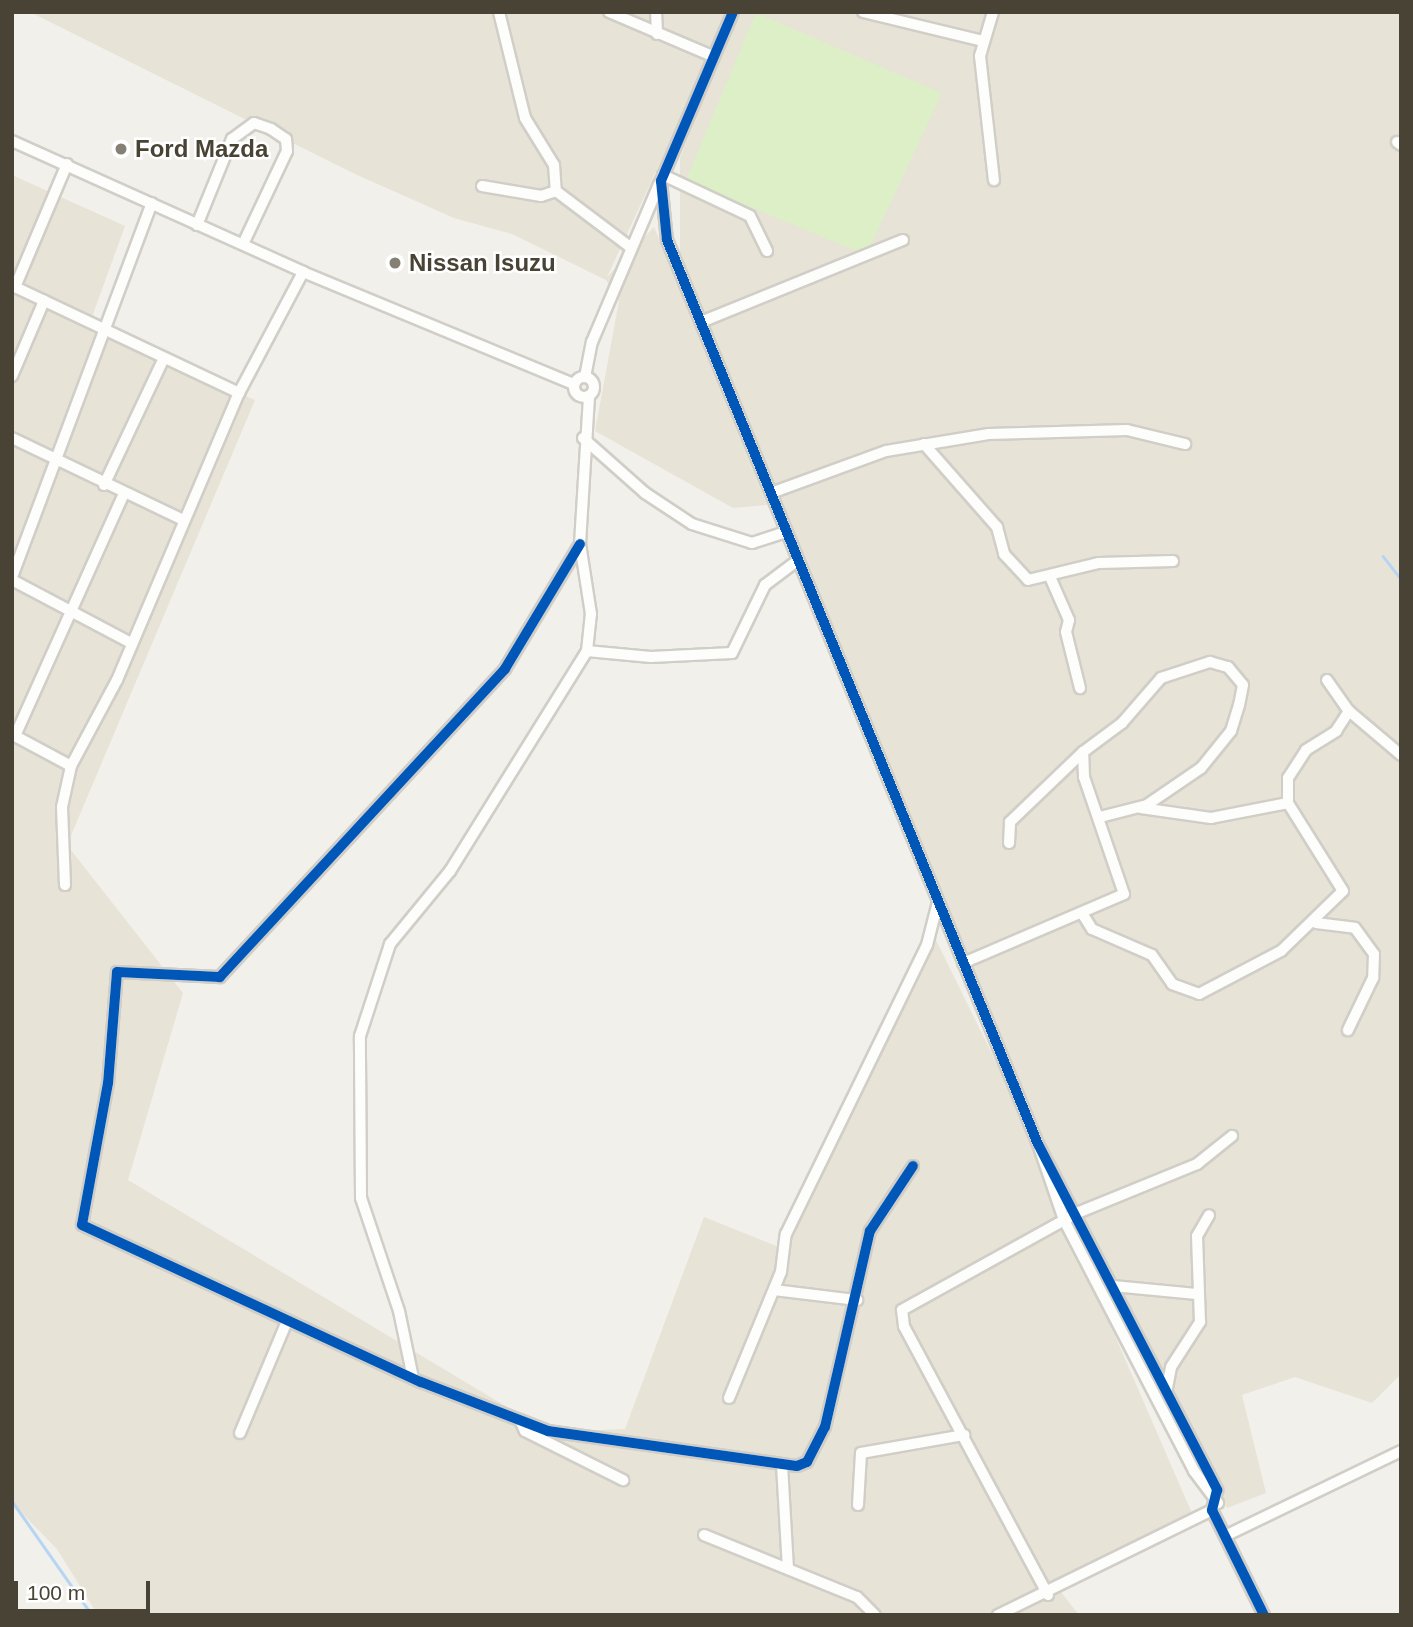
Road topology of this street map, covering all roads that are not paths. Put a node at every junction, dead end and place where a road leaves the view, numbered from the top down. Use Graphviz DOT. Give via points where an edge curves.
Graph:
graph roads {
  1 [pos="499,12"];
  2 [pos="609,12"];
  3 [pos="656,12"];
  4 [pos="733,12"];
  5 [pos="863,12"];
  6 [pos="993,12"];
  7 [pos="899,17"];
  8 [pos="657,34"];
  9 [pos="984,41"];
  10 [pos="712,56"];
  11 [pos="12,141"];
  12 [pos="67,164"];
  13 [pos="662,178"];
  14 [pos="993,180"];
  15 [pos="482,186"];
  16 [pos="555,191"];
  17 [pos="152,203"];
  18 [pos="197,225"];
  19 [pos="903,240"];
  20 [pos="244,242"];
  21 [pos="630,247"];
  22 [pos="766,251"];
  23 [pos="303,272"];
  24 [pos="44,301"];
  25 [pos="701,322"];
  26 [pos="106,328"];
  27 [pos="163,360"];
  28 [pos="12,376"];
  29 [pos="585,377"];
  30 [pos="574,384"];
  31 [pos="239,393"];
  32 [pos="589,396"];
  33 [pos="12,438"];
  34 [pos="583,438"];
  35 [pos="924,444"];
  36 [pos="1185,444"];
  37 [pos="52,459"];
  38 [pos="104,485"];
  39 [pos="771,493"];
  40 [pos="124,494"];
  41 [pos="183,520"];
  42 [pos="786,533"];
  43 [pos="580,544"];
  44 [pos="1173,561"];
  45 [pos="796,562"];
  46 [pos="12,579"];
  47 [pos="1051,579"];
  48 [pos="72,612"];
  49 [pos="131,643"];
  50 [pos="587,651"];
  51 [pos="1327,680"];
  52 [pos="1080,688"];
  53 [pos="1349,711"];
  54 [pos="14,739"];
  55 [pos="1083,752"];
  56 [pos="1401,755"];
  57 [pos="71,766"];
  58 [pos="1287,803"];
  59 [pos="1141,808"];
  60 [pos="1100,817"];
  61 [pos="1009,842"];
  62 [pos="65,885"];
  63 [pos="938,902"];
  64 [pos="1082,913"];
  65 [pos="1316,923"];
  66 [pos="963,963"];
  67 [pos="1348,1030"];
  68 [pos="1232,1136"];
  69 [pos="1038,1144"];
  70 [pos="913,1166"];
  71 [pos="1077,1213"];
  72 [pos="1209,1215"];
  73 [pos="1064,1220"];
  74 [pos="1104,1268"];
  75 [pos="1091,1274"];
  76 [pos="1113,1286"];
  77 [pos="774,1290"];
  78 [pos="1197,1294"];
  79 [pos="857,1300"];
  80 [pos="287,1321"];
  81 [pos="413,1378"];
  82 [pos="1168,1394"];
  83 [pos="729,1398"];
  84 [pos="520,1420"];
  85 [pos="240,1433"];
  86 [pos="964,1435"];
  87 [pos="1401,1451"];
  88 [pos="782,1465"];
  89 [pos="623,1480"];
  90 [pos="858,1505"];
  91 [pos="1215,1506"];
  92 [pos="704,1535"];
  93 [pos="1225,1536"];
  94 [pos="788,1569"];
  95 [pos="1048,1595"];
  96 [pos="876,1615"];
  97 [pos="998,1615"];
  98 [pos="1264,1615"];
  1 -- 16 [label="street" via="525,118 554,165"];
  2 -- 8 [label="street"];
  3 -- 8 [label="street"];
  4 -- 10 [label="street"];
  5 -- 7 [label="street"];
  6 -- 9 [label="street"];
  7 -- 9 [label="street"];
  8 -- 10 [label="street"];
  9 -- 14 [label="street"];
  10 -- 13 [label="street"];
  11 -- 12 [label="street"];
  12 -- 17 [label="street"];
  12 -- 24 [label="street" via="14,283"];
  13 -- 21 [label="street"];
  13 -- 22 [label="street" via="750,216"];
  13 -- 25 [label="street" via="664,228"];
  15 -- 16 [label="street" via="541,196"];
  16 -- 21 [label="street"];
  17 -- 18 [label="street"];
  17 -- 26 [label="street"];
  18 -- 20 [label="street"];
  18 -- 20 [label="street" via="232,139 243,126 271,129 286,139 288,151"];
  19 -- 25 [label="street"];
  20 -- 23 [label="street"];
  21 -- 29 [label="street" via="592,342"];
  23 -- 30 [label="street"];
  23 -- 31 [label="street"];
  24 -- 26 [label="street"];
  24 -- 28 [label="street"];
  25 -- 39 [label="street"];
  26 -- 27 [label="street"];
  26 -- 37 [label="street"];
  27 -- 31 [label="street"];
  27 -- 38 [label="street"];
  29 -- 30 [label="street"];
  29 -- 32 [label="street" via="593,385"];
  30 -- 32 [label="street" via="578,395"];
  31 -- 41 [label="street"];
  32 -- 34 [label="street"];
  33 -- 37 [label="street"];
  34 -- 42 [label="street" via="645,493 692,524 752,543"];
  34 -- 43 [label="street"];
  35 -- 36 [label="street" via="1101,429"];
  35 -- 39 [label="street" via="827,468"];
  35 -- 47 [label="street" via="997,527 1004,554 1024,577"];
  37 -- 38 [label="street"];
  37 -- 46 [label="street" via="45,503"];
  38 -- 40 [label="street"];
  39 -- 42 [label="street"];
  40 -- 41 [label="street"];
  40 -- 48 [label="street"];
  41 -- 49 [label="street"];
  42 -- 45 [label="street"];
  43 -- 50 [label="street" via="591,614"];
  43 -- 80 [label="street" via="505,669 220,977 117,972 108,1083 82,1225"];
  44 -- 47 [label="street" via="1085,565"];
  45 -- 50 [label="street" via="765,585 732,653 651,657"];
  45 -- 63 [label="street"];
  46 -- 48 [label="street"];
  47 -- 52 [label="street" via="1069,620 1066,632"];
  48 -- 49 [label="street"];
  48 -- 54 [label="street"];
  49 -- 57 [label="street"];
  50 -- 81 [label="street" via="450,871 390,944 360,1035 361,1198 399,1311"];
  51 -- 53 [label="street"];
  53 -- 56 [label="street"];
  53 -- 58 [label="street" via="1336,731 1306,750 1288,778"];
  54 -- 57 [label="street"];
  55 -- 59 [label="street" via="1122,723 1161,678 1210,662 1228,667 1243,685 1231,731 1195,774"];
  55 -- 60 [label="street" via="1084,777"];
  55 -- 61 [label="street" via="1010,822"];
  57 -- 62 [label="street" via="62,807"];
  58 -- 59 [label="street" via="1211,818"];
  58 -- 65 [label="street" via="1342,886"];
  59 -- 60 [label="street"];
  60 -- 64 [label="street" via="1124,894"];
  63 -- 66 [label="street"];
  63 -- 77 [label="street" via="927,945 786,1234"];
  64 -- 65 [label="street" via="1092,929 1152,955 1172,984 1199,994 1281,951"];
  64 -- 66 [label="street"];
  65 -- 67 [label="street" via="1355,928 1374,954 1373,978"];
  66 -- 69 [label="street"];
  68 -- 71 [label="street" via="1197,1164"];
  69 -- 71 [label="street"];
  69 -- 73 [label="street"];
  70 -- 79 [label="street" via="870,1231"];
  71 -- 73 [label="street"];
  71 -- 74 [label="street"];
  72 -- 78 [label="street" via="1198,1227"];
  73 -- 75 [label="street"];
  73 -- 86 [label="street" via="902,1311 904,1326"];
  74 -- 75 [label="street"];
  74 -- 76 [label="street"];
  75 -- 91 [label="street"];
  76 -- 78 [label="street"];
  76 -- 82 [label="street"];
  77 -- 79 [label="street"];
  77 -- 83 [label="street"];
  78 -- 82 [label="street" via="1200,1322 1171,1367"];
  79 -- 88 [label="street" via="822,1433 807,1462"];
  80 -- 81 [label="street"];
  80 -- 85 [label="street"];
  81 -- 84 [label="street"];
  82 -- 91 [label="street"];
  84 -- 88 [label="street" via="579,1439"];
  84 -- 89 [label="street" via="526,1431"];
  86 -- 90 [label="street" via="860,1454"];
  86 -- 95 [label="street"];
  87 -- 93 [label="street"];
  88 -- 94 [label="street"];
  91 -- 93 [label="street"];
  91 -- 95 [label="street"];
  92 -- 94 [label="street"];
  93 -- 98 [label="street"];
  94 -- 96 [label="street" via="857,1597"];
  95 -- 97 [label="street"];
}
